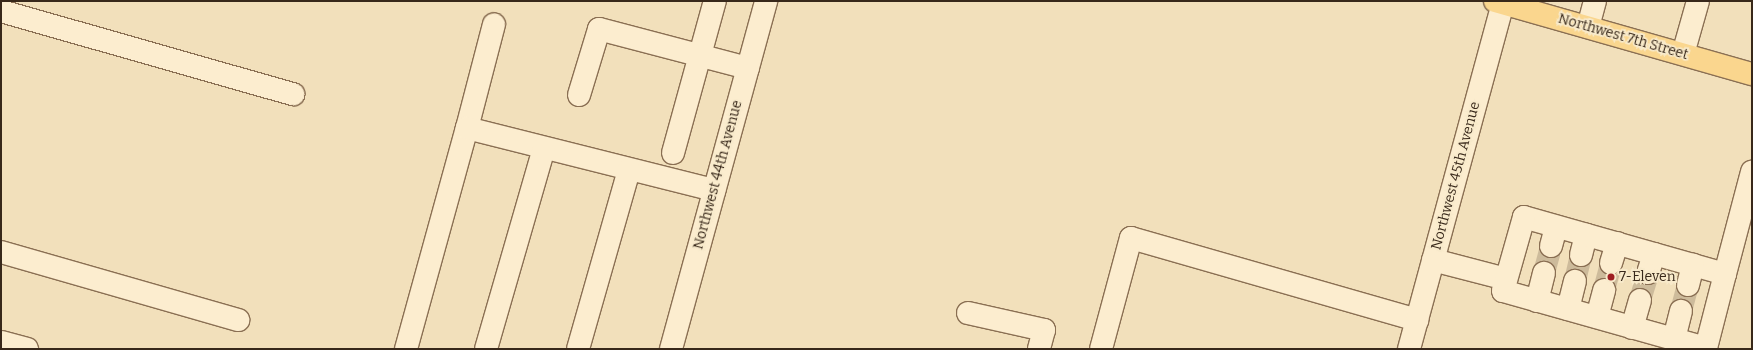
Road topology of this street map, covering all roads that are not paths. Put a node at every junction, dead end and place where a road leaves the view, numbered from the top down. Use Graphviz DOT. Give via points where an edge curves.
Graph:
graph roads {
  1 [pos="715,1"];
  2 [pos="766,1"];
  3 [pos="1595,1"];
  4 [pos="1698,1"];
  5 [pos="1504,3"];
  6 [pos="1,11"];
  7 [pos="494,24"];
  8 [pos="1588,27"];
  9 [pos="1683,54"];
  10 [pos="700,55"];
  11 [pos="748,68"];
  12 [pos="1752,74"];
  13 [pos="293,94"];
  14 [pos="579,96"];
  15 [pos="467,128"];
  16 [pos="544,148"];
  17 [pos="673,154"];
  18 [pos="629,170"];
  19 [pos="1752,172"];
  20 [pos="714,190"];
  21 [pos="1,252"];
  22 [pos="1433,260"];
  23 [pos="1544,273"];
  24 [pos="1725,274"];
  25 [pos="1506,279"];
  26 [pos="1575,281"];
  27 [pos="1604,290"];
  28 [pos="1640,300"];
  29 [pos="1536,301"];
  30 [pos="1568,309"];
  31 [pos="1681,311"];
  32 [pos="968,313"];
  33 [pos="1597,317"];
  34 [pos="238,320"];
  35 [pos="1417,320"];
  36 [pos="1632,328"];
  37 [pos="1674,339"];
  38 [pos="1,342"];
  39 [pos="1411,348"];
  40 [pos="27,349"];
  41 [pos="406,349"];
  42 [pos="486,349"];
  43 [pos="578,349"];
  44 [pos="671,349"];
  45 [pos="1039,349"];
  46 [pos="1101,349"];
  1 -- 10 [label="street"];
  2 -- 11 [label="street, Northwest 44th Avenue"];
  3 -- 8 [label="street"];
  4 -- 9 [label="street"];
  5 -- 8 [label="main road, Northwest 7th Street"];
  5 -- 22 [label="street, Northwest 45th Avenue"];
  6 -- 13 [label="street"];
  7 -- 15 [label="street"];
  8 -- 9 [label="main road, Northwest 7th Street"];
  9 -- 12 [label="main road, Northwest 7th Street"];
  10 -- 11 [label="street"];
  10 -- 14 [label="street" via="599,29"];
  10 -- 17 [label="street"];
  11 -- 20 [label="street, Northwest 44th Avenue"];
  15 -- 16 [label="street"];
  15 -- 41 [label="street"];
  16 -- 18 [label="street"];
  16 -- 42 [label="street"];
  18 -- 20 [label="street"];
  18 -- 43 [label="street"];
  19 -- 24 [label="street"];
  20 -- 44 [label="street, Northwest 44th Avenue"];
  21 -- 34 [label="street"];
  22 -- 25 [label="street"];
  22 -- 35 [label="street, Northwest 45th Avenue"];
  23 -- 29 [label="street"];
  24 -- 25 [label="street" via="1690,275 1584,245 1553,236 1524,217"];
  24 -- 37 [label="street" via="1706,348"];
  25 -- 29 [label="street" via="1503,291"];
  26 -- 30 [label="street"];
  27 -- 33 [label="street"];
  28 -- 36 [label="street"];
  29 -- 30 [label="street"];
  30 -- 33 [label="street"];
  31 -- 37 [label="street"];
  32 -- 45 [label="street" via="1044,330"];
  33 -- 36 [label="street"];
  35 -- 39 [label="street, Northwest 45th Avenue"];
  35 -- 46 [label="street" via="1131,238"];
  36 -- 37 [label="street"];
  38 -- 40 [label="street"];
}
